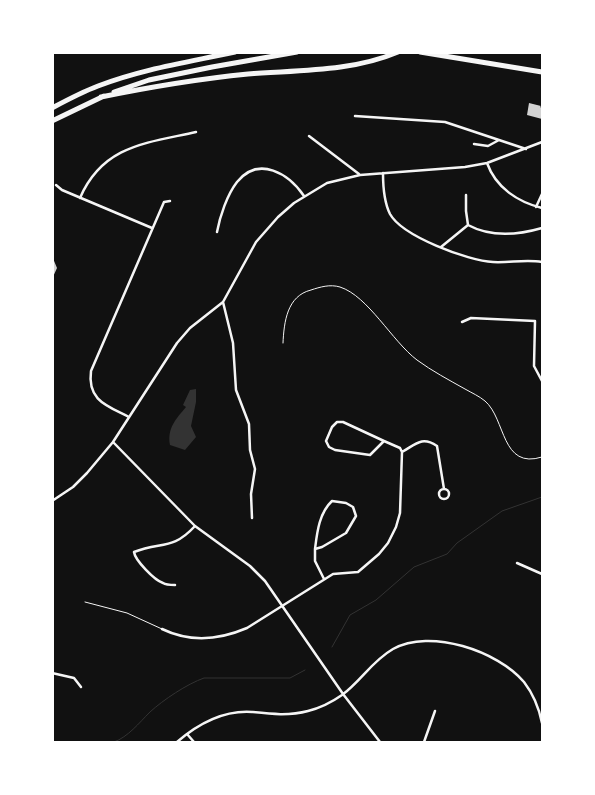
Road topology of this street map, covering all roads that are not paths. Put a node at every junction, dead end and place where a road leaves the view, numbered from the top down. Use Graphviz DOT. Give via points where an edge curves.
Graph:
graph roads {
  1 [pos="236,52"];
  2 [pos="297,52"];
  3 [pos="398,52"];
  4 [pos="420,52"];
  5 [pos="542,72"];
  6 [pos="101,97"];
  7 [pos="52,108"];
  8 [pos="355,116"];
  9 [pos="52,121"];
  10 [pos="196,132"];
  11 [pos="309,136"];
  12 [pos="499,140"];
  13 [pos="542,142"];
  14 [pos="474,144"];
  15 [pos="526,149"];
  16 [pos="487,164"];
  17 [pos="383,173"];
  18 [pos="360,174"];
  19 [pos="56,184"];
  20 [pos="542,194"];
  21 [pos="466,195"];
  22 [pos="304,196"];
  23 [pos="80,198"];
  24 [pos="170,201"];
  25 [pos="536,207"];
  26 [pos="542,208"];
  27 [pos="468,225"];
  28 [pos="152,228"];
  29 [pos="542,228"];
  30 [pos="217,232"];
  31 [pos="441,247"];
  32 [pos="542,262"];
  33 [pos="223,302"];
  34 [pos="462,322"];
  35 [pos="283,342"];
  36 [pos="541,375"];
  37 [pos="542,381"];
  38 [pos="129,417"];
  39 [pos="384,441"];
  40 [pos="113,442"];
  41 [pos="402,452"];
  42 [pos="542,457"];
  43 [pos="444,489"];
  44 [pos="52,501"];
  45 [pos="252,518"];
  46 [pos="195,526"];
  47 [pos="315,549"];
  48 [pos="516,563"];
  49 [pos="542,574"];
  50 [pos="324,579"];
  51 [pos="174,585"];
  52 [pos="85,602"];
  53 [pos="282,605"];
  54 [pos="162,629"];
  55 [pos="52,673"];
  56 [pos="81,686"];
  57 [pos="343,694"];
  58 [pos="435,711"];
  59 [pos="542,723"];
  60 [pos="187,734"];
  61 [pos="177,742"];
  62 [pos="194,742"];
  63 [pos="380,742"];
  64 [pos="424,742"];
  1 -- 7 [label="highway" via="120,78"];
  2 -- 6 [label="highway" via="149,80"];
  3 -- 6 [label="highway" via="318,70 202,79"];
  4 -- 5 [label="highway"];
  6 -- 9 [label="highway"];
  8 -- 12 [label="street" via="445,122"];
  10 -- 23 [label="street" via="139,145 108,160 87,182"];
  11 -- 18 [label="street"];
  12 -- 14 [label="street" via="488,146"];
  12 -- 15 [label="street"];
  13 -- 15 [label="street"];
  15 -- 16 [label="street"];
  16 -- 17 [label="street"];
  16 -- 25 [label="street" via="502,188"];
  17 -- 18 [label="street"];
  17 -- 31 [label="street" via="390,214 409,232"];
  18 -- 22 [label="street" via="327,183"];
  19 -- 23 [label="street"];
  20 -- 25 [label="street"];
  21 -- 27 [label="street"];
  22 -- 30 [label="street" via="285,175 273,169 258,169 238,180"];
  22 -- 33 [label="street" via="278,217 256,242"];
  23 -- 28 [label="street"];
  24 -- 28 [label="street" via="164,202"];
  25 -- 26 [label="street"];
  27 -- 29 [label="street" via="484,232 508,235"];
  27 -- 31 [label="street"];
  28 -- 38 [label="street" via="90,379 101,403"];
  31 -- 32 [label="street" via="477,260"];
  33 -- 38 [label="street" via="176,343"];
  33 -- 45 [label="street" via="233,343 236,390 249,424 255,469"];
  34 -- 36 [label="street" via="471,318 535,321 534,366"];
  35 -- 42 [label="lane" via="290,305 306,291 339,286 361,300 415,359 492,407 508,447 518,456 528,459"];
  36 -- 37 [label="street"];
  38 -- 40 [label="street"];
  39 -- 39 [label="street" via="343,422 332,427 326,441 335,450 370,455"];
  39 -- 41 [label="street"];
  40 -- 44 [label="street" via="88,473"];
  40 -- 46 [label="street"];
  41 -- 43 [label="street" via="420,441 429,441 437,446"];
  41 -- 50 [label="street" via="400,513 388,543 358,572 333,574"];
  43 -- 43 [label="street" via="439,494 445,500 450,494"];
  46 -- 51 [label="street" via="175,543 134,552 134,557 151,575 162,583"];
  46 -- 53 [label="street" via="250,566"];
  47 -- 47 [label="street" via="325,507 332,501 346,502 354,507 356,516 346,533"];
  47 -- 50 [label="street" via="315,560"];
  48 -- 49 [label="street"];
  50 -- 53 [label="street"];
  52 -- 54 [label="lane" via="126,613"];
  53 -- 54 [label="street" via="248,628 214,638 188,638"];
  53 -- 57 [label="street"];
  55 -- 56 [label="street" via="74,678"];
  57 -- 59 [label="street" via="376,660 395,648 416,642 439,641 476,651 508,667 524,682 537,702"];
  57 -- 60 [label="street" via="308,711 291,714 241,712 215,717"];
  57 -- 63 [label="street"];
  58 -- 64 [label="street"];
  60 -- 61 [label="street"];
  60 -- 62 [label="street"];
}
